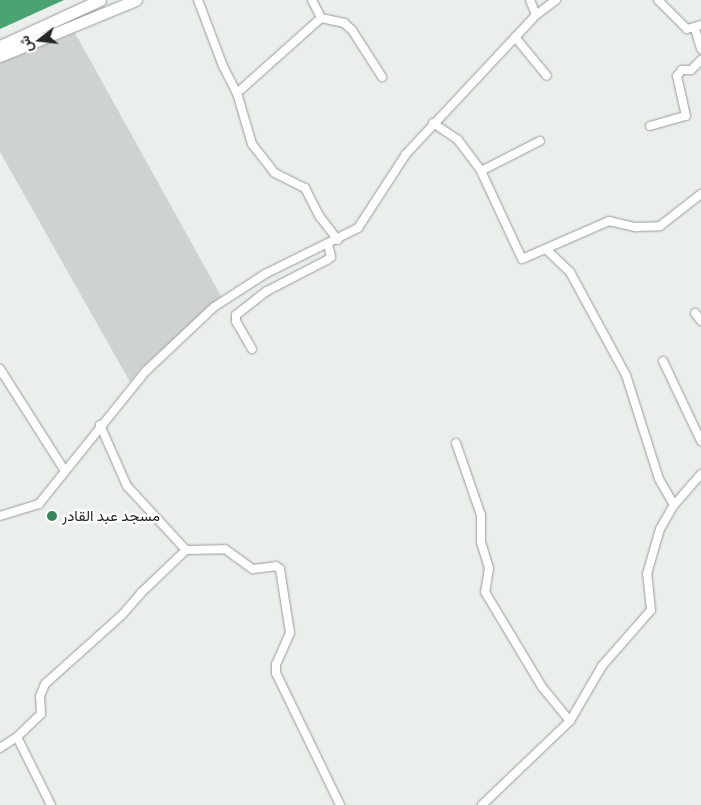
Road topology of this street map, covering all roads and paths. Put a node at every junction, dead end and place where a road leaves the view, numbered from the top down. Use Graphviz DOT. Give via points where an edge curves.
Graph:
graph roads {
  1 [pos="100,0"];
  2 [pos="136,0"];
  3 [pos="198,0"];
  4 [pos="312,0"];
  5 [pos="530,0"];
  6 [pos="556,0"];
  7 [pos="658,0"];
  8 [pos="121,3"];
  9 [pos="536,15"];
  10 [pos="321,18"];
  11 [pos="698,27"];
  12 [pos="515,37"];
  13 [pos="0,46"];
  14 [pos="701,49"];
  15 [pos="0,56"];
  16 [pos="701,60"];
  17 [pos="548,76"];
  18 [pos="382,77"];
  19 [pos="237,93"];
  20 [pos="433,123"];
  21 [pos="650,126"];
  22 [pos="540,141"];
  23 [pos="481,171"];
  24 [pos="701,194"];
  25 [pos="338,240"];
  26 [pos="328,244"];
  27 [pos="547,250"];
  28 [pos="695,312"];
  29 [pos="701,321"];
  30 [pos="252,349"];
  31 [pos="663,361"];
  32 [pos="0,369"];
  33 [pos="100,425"];
  34 [pos="701,440"];
  35 [pos="456,443"];
  36 [pos="65,471"];
  37 [pos="701,474"];
  38 [pos="674,505"];
  39 [pos="0,516"];
  40 [pos="186,550"];
  41 [pos="570,721"];
  42 [pos="17,737"];
  43 [pos="0,748"];
  44 [pos="51,805"];
  45 [pos="340,805"];
  46 [pos="482,805"];
  1 -- 13 [label="main road"];
  2 -- 8 [label="main road"];
  3 -- 19 [label="street" via="222,66"];
  4 -- 10 [label="street"];
  5 -- 9 [label="street"];
  6 -- 9 [label="street"];
  7 -- 11 [label="street" via="682,26"];
  8 -- 15 [label="main road"];
  9 -- 12 [label="street"];
  10 -- 18 [label="street" via="344,23 352,30"];
  10 -- 19 [label="street"];
  11 -- 14 [label="street"];
  12 -- 17 [label="street"];
  12 -- 20 [label="street"];
  16 -- 21 [label="street" via="691,70 682,70 677,76 686,116"];
  19 -- 25 [label="street" via="244,124 262,158 282,178 305,188 320,217"];
  20 -- 23 [label="street" via="458,140"];
  20 -- 25 [label="street" via="406,154 364,222"];
  22 -- 23 [label="street"];
  23 -- 27 [label="street" via="521,258"];
  24 -- 27 [label="street" via="660,226 636,227 609,222 596,225"];
  25 -- 26 [label="street"];
  26 -- 30 [label="street" via="331,257 267,291 236,314 236,321"];
  26 -- 33 [label="street" via="230,295 146,372"];
  27 -- 38 [label="street" via="570,272 626,375 658,479"];
  28 -- 29 [label="street"];
  31 -- 34 [label="street"];
  32 -- 36 [label="street"];
  33 -- 36 [label="street"];
  33 -- 40 [label="street" via="127,486"];
  35 -- 41 [label="street" via="481,515 481,542 489,568 485,592 542,687"];
  36 -- 39 [label="street" via="39,504"];
  37 -- 38 [label="street"];
  38 -- 41 [label="street" via="660,529 647,574 652,608 602,666"];
  40 -- 42 [label="street" via="122,615 45,684 40,696 41,714"];
  40 -- 45 [label="street" via="225,549 253,569 276,566 280,570 290,633 276,664 276,673"];
  41 -- 46 [label="street"];
  42 -- 43 [label="street"];
  42 -- 44 [label="street"];
}
